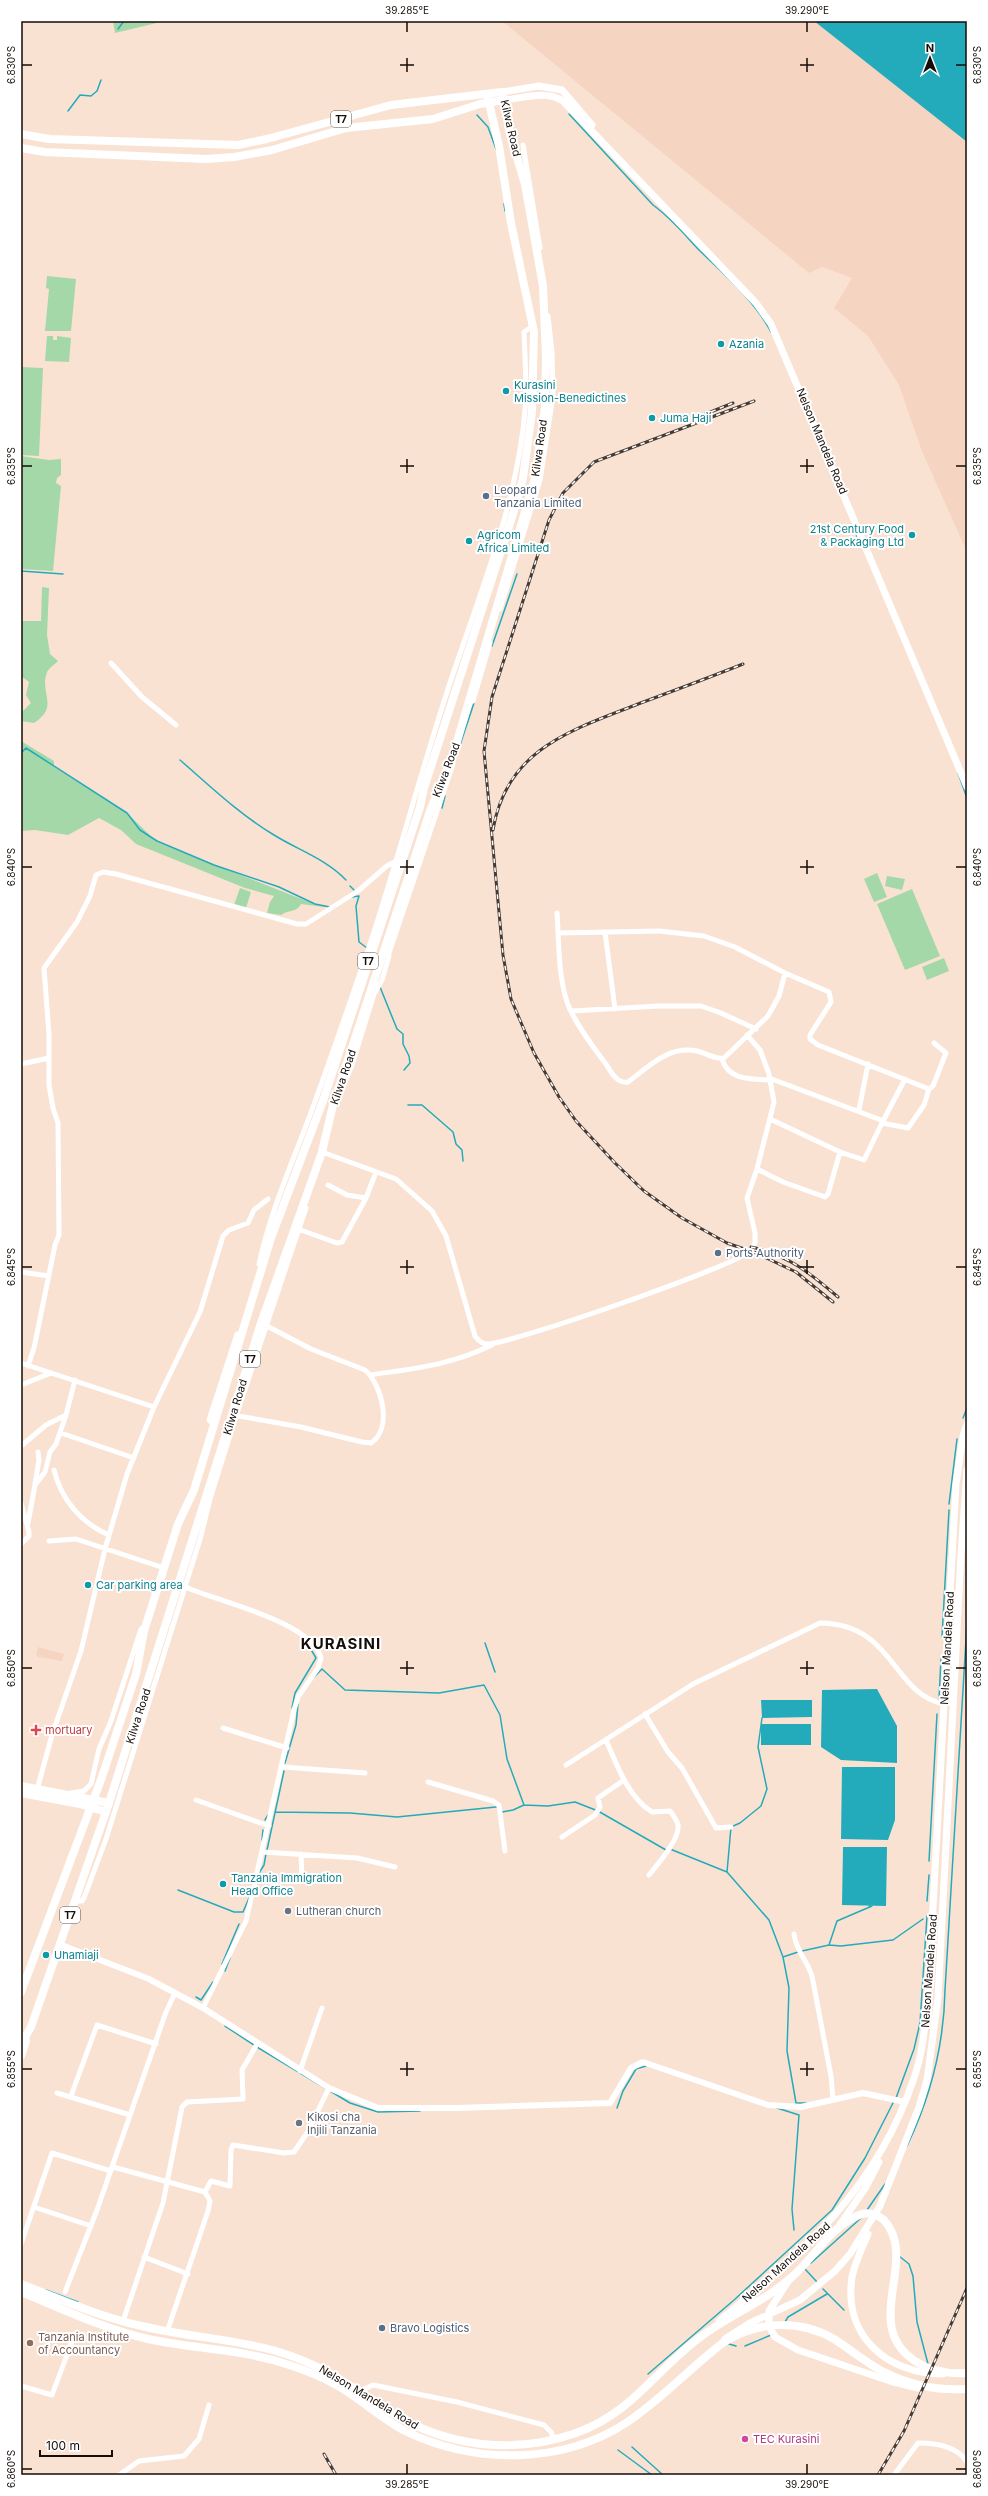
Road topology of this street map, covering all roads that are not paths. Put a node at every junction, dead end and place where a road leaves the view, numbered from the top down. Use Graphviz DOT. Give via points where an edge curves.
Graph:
graph roads {
  1 [pos="503,96"];
  2 [pos="488,98"];
  3 [pos="21,134"];
  4 [pos="523,145"];
  5 [pos="21,148"];
  6 [pos="624,164"];
  7 [pos="110,663"];
  8 [pos="176,725"];
  9 [pos="956,758"];
  10 [pos="967,776"];
  11 [pos="967,787"];
  12 [pos="399,860"];
  13 [pos="557,913"];
  14 [pos="605,932"];
  15 [pos="558,934"];
  16 [pos="386,955"];
  17 [pos="785,973"];
  18 [pos="615,1009"];
  19 [pos="572,1011"];
  20 [pos="756,1029"];
  21 [pos="747,1035"];
  22 [pos="934,1043"];
  23 [pos="49,1058"];
  24 [pos="722,1059"];
  25 [pos="21,1064"];
  26 [pos="868,1064"];
  27 [pos="770,1079"];
  28 [pos="904,1079"];
  29 [pos="928,1089"];
  30 [pos="859,1110"];
  31 [pos="770,1119"];
  32 [pos="882,1123"];
  33 [pos="840,1152"];
  34 [pos="322,1153"];
  35 [pos="758,1169"];
  36 [pos="376,1172"];
  37 [pos="328,1185"];
  38 [pos="366,1198"];
  39 [pos="268,1199"];
  40 [pos="298,1229"];
  41 [pos="21,1272"];
  42 [pos="50,1276"];
  43 [pos="263,1324"];
  44 [pos="498,1342"];
  45 [pos="21,1364"];
  46 [pos="28,1366"];
  47 [pos="51,1373"];
  48 [pos="370,1375"];
  49 [pos="75,1380"];
  50 [pos="21,1385"];
  51 [pos="154,1407"];
  52 [pos="66,1415"];
  53 [pos="234,1415"];
  54 [pos="967,1424"];
  55 [pos="61,1433"];
  56 [pos="21,1446"];
  57 [pos="38,1452"];
  58 [pos="134,1458"];
  59 [pos="54,1470"];
  60 [pos="967,1470"];
  61 [pos="35,1485"];
  62 [pos="21,1503"];
  63 [pos="28,1523"];
  64 [pos="110,1534"];
  65 [pos="49,1541"];
  66 [pos="21,1544"];
  67 [pos="105,1549"];
  68 [pos="164,1569"];
  69 [pos="183,1586"];
  70 [pos="944,1704"];
  71 [pos="645,1714"];
  72 [pos="223,1728"];
  73 [pos="606,1740"];
  74 [pos="287,1748"];
  75 [pos="566,1766"];
  76 [pos="283,1767"];
  77 [pos="365,1773"];
  78 [pos="624,1780"];
  79 [pos="428,1782"];
  80 [pos="21,1786"];
  81 [pos="98,1788"];
  82 [pos="38,1790"];
  83 [pos="21,1793"];
  84 [pos="60,1794"];
  85 [pos="78,1800"];
  86 [pos="196,1800"];
  87 [pos="110,1803"];
  88 [pos="93,1804"];
  89 [pos="106,1812"];
  90 [pos="88,1818"];
  91 [pos="269,1826"];
  92 [pos="731,1827"];
  93 [pos="562,1837"];
  94 [pos="505,1851"];
  95 [pos="263,1852"];
  96 [pos="301,1854"];
  97 [pos="395,1867"];
  98 [pos="649,1875"];
  99 [pos="302,1879"];
  100 [pos="75,1901"];
  101 [pos="794,1934"];
  102 [pos="59,1944"];
  103 [pos="21,1992"];
  104 [pos="175,1993"];
  105 [pos="203,2008"];
  106 [pos="322,2008"];
  107 [pos="31,2027"];
  108 [pos="21,2044"];
  109 [pos="156,2044"];
  110 [pos="257,2044"];
  111 [pos="21,2056"];
  112 [pos="300,2071"];
  113 [pos="329,2088"];
  114 [pos="56,2093"];
  115 [pos="71,2096"];
  116 [pos="833,2099"];
  117 [pos="905,2102"];
  118 [pos="130,2115"];
  119 [pos="896,2123"];
  120 [pos="112,2169"];
  121 [pos="168,2182"];
  122 [pos="205,2192"];
  123 [pos="880,2206"];
  124 [pos="34,2207"];
  125 [pos="91,2226"];
  126 [pos="834,2232"];
  127 [pos="21,2244"];
  128 [pos="144,2257"];
  129 [pos="188,2274"];
  130 [pos="794,2275"];
  131 [pos="21,2284"];
  132 [pos="21,2292"];
  133 [pos="65,2292"];
  134 [pos="122,2321"];
  135 [pos="167,2332"];
  136 [pos="74,2336"];
  137 [pos="698,2339"];
  138 [pos="695,2364"];
  139 [pos="967,2373"];
  140 [pos="954,2374"];
  141 [pos="21,2386"];
  142 [pos="967,2389"];
  143 [pos="936,2390"];
  144 [pos="361,2391"];
  145 [pos="209,2405"];
  146 [pos="554,2439"];
  147 [pos="477,2444"];
  148 [pos="476,2454"];
  149 [pos="967,2462"];
  150 [pos="119,2475"];
  151 [pos="894,2475"];
  1 -- 2 [label="main road, T7"];
  1 -- 6 [label="main road, Nelson Mandela Road / T7" via="556,97 563,101"];
  1 -- 6 [label="main road, Nelson Mandela Road / T7" via="519,89 539,86 562,90"];
  1 -- 16 [label="main road, Kilwa Road / T7" via="510,134 525,184 541,275 546,358 543,432 528,508 507,567 483,659 453,755 430,811"];
  2 -- 3 [label="main road, T7" via="391,105 238,145 134,143 36,138"];
  2 -- 5 [label="main road, T7" via="433,119 346,128 250,155 206,159 75,154"];
  2 -- 12 [label="main road, Kilwa Road / T7" via="533,326 535,356 529,443 523,478 420,807"];
  4 -- 16 [label="street" via="539,242 552,352 553,396 540,480 438,812"];
  6 -- 9 [label="main road, Nelson Mandela Road" via="756,303 771,324"];
  7 -- 8 [label="street" via="142,697"];
  9 -- 10 [label="main road, Nelson Mandela Road"];
  9 -- 11 [label="main road, Nelson Mandela Road"];
  12 -- 23 [label="street" via="383,868 358,891 306,924 297,924 116,874 98,873 77,922 44,968"];
  12 -- 68 [label="main road, Kilwa Road / T7" via="323,1101 271,1238 194,1490 178,1524"];
  13 -- 15 [label="street"];
  14 -- 15 [label="street"];
  14 -- 17 [label="street" via="659,932 704,936 735,947"];
  14 -- 18 [label="street"];
  15 -- 19 [label="street" via="565,994"];
  16 -- 34 [label="main road, Kilwa Road / T7" via="333,1105"];
  17 -- 20 [label="street" via="777,1001"];
  17 -- 26 [label="street" via="821,987 831,996 831,1002 810,1035 810,1040"];
  18 -- 19 [label="street"];
  18 -- 20 [label="street" via="701,1006"];
  19 -- 24 [label="street" via="592,1046 616,1078 622,1082 628,1082 656,1060 680,1051 698,1051"];
  20 -- 21 [label="street"];
  21 -- 24 [label="street"];
  21 -- 27 [label="street" via="760,1050"];
  22 -- 29 [label="street" via="946,1053 933,1086"];
  23 -- 25 [label="street"];
  23 -- 42 [label="street" via="50,1097 58,1123 60,1222"];
  24 -- 27 [label="street" via="730,1074"];
  26 -- 28 [label="street"];
  26 -- 30 [label="street"];
  27 -- 30 [label="street"];
  27 -- 31 [label="street" via="774,1102"];
  28 -- 29 [label="street"];
  28 -- 32 [label="street"];
  29 -- 32 [label="street" via="924,1105 908,1128"];
  30 -- 32 [label="street" via="881,1120"];
  31 -- 33 [label="street"];
  31 -- 35 [label="street"];
  32 -- 33 [label="street" via="866,1159 860,1160"];
  33 -- 35 [label="street" via="825,1197 783,1182"];
  34 -- 36 [label="street"];
  34 -- 40 [label="main road, Kilwa Road / T7"];
  35 -- 44 [label="street" via="747,1198 755,1238 748,1254 684,1281 536,1332"];
  36 -- 38 [label="street"];
  36 -- 44 [label="street" via="396,1179 432,1211 446,1236 475,1336 480,1342 487,1344"];
  37 -- 38 [label="street" via="347,1195"];
  38 -- 40 [label="street" via="341,1243"];
  39 -- 51 [label="street" via="254,1210 248,1223 225,1232 200,1312"];
  40 -- 43 [label="main road, Kilwa Road / T7"];
  41 -- 42 [label="street"];
  42 -- 46 [label="street"];
  43 -- 48 [label="street" via="311,1349 365,1370"];
  43 -- 53 [label="main road, Kilwa Road / T7"];
  44 -- 48 [label="street" via="444,1364"];
  45 -- 46 [label="street"];
  46 -- 47 [label="street"];
  47 -- 49 [label="street"];
  47 -- 50 [label="street"];
  48 -- 53 [label="street" via="379,1390 384,1412 380,1435 371,1443 301,1426"];
  49 -- 51 [label="street"];
  49 -- 52 [label="street"];
  51 -- 58 [label="street"];
  52 -- 55 [label="street"];
  52 -- 56 [label="street" via="46,1425"];
  53 -- 69 [label="main road, Kilwa Road / T7"];
  54 -- 70 [label="main road, Nelson Mandela Road" via="956,1484"];
  55 -- 58 [label="street"];
  55 -- 61 [label="street" via="50,1452 45,1472"];
  57 -- 61 [label="street"];
  58 -- 64 [label="street"];
  59 -- 64 [label="street" via="62,1495 68,1504 95,1528"];
  60 -- 123 [label="main road, Nelson Mandela Road" via="938,1998 927,2080"];
  61 -- 63 [label="street"];
  62 -- 63 [label="street"];
  63 -- 66 [label="street" via="29,1536"];
  64 -- 67 [label="street"];
  65 -- 67 [label="street" via="76,1539"];
  67 -- 68 [label="street"];
  67 -- 82 [label="street" via="81,1651 52,1735"];
  68 -- 81 [label="main road, Kilwa Road / T7" via="144,1631 136,1674"];
  68 -- 84 [label="street" via="100,1747 91,1784 84,1791"];
  69 -- 74 [label="street" via="289,1626 306,1638 320,1654 321,1663 298,1697"];
  69 -- 87 [label="main road, Kilwa Road / T7"];
  69 -- 100 [label="street" via="106,1839 84,1898 82,1901"];
  70 -- 71 [label="street" via="925,1699 917,1692 882,1648 867,1635 836,1623 820,1623 693,1684"];
  70 -- 117 [label="main road, Nelson Mandela Road" via="928,1998 924,2035 915,2077"];
  71 -- 73 [label="street"];
  71 -- 92 [label="street" via="668,1752 682,1768 716,1828"];
  72 -- 74 [label="street"];
  73 -- 75 [label="street"];
  73 -- 78 [label="street"];
  74 -- 76 [label="street"];
  76 -- 77 [label="street"];
  76 -- 91 [label="street"];
  78 -- 93 [label="street" via="598,1798 600,1807 595,1815"];
  78 -- 98 [label="street" via="648,1810 670,1812 678,1825 668,1851"];
  79 -- 94 [label="street" via="493,1801 499,1806"];
  80 -- 82 [label="main road"];
  81 -- 85 [label="main road"];
  81 -- 88 [label="main road, Kilwa Road / T7"];
  82 -- 84 [label="main road"];
  83 -- 85 [label="main road"];
  84 -- 85 [label="main road"];
  85 -- 88 [label="main road"];
  85 -- 90 [label="main road"];
  86 -- 91 [label="street"];
  87 -- 88 [label="main road"];
  87 -- 89 [label="main road, Kilwa Road / T7"];
  88 -- 89 [label="main road"];
  88 -- 90 [label="main road, Kilwa Road / T7"];
  89 -- 100 [label="main road, Kilwa Road / T7"];
  90 -- 103 [label="main road, Kilwa Road / T7"];
  91 -- 95 [label="street"];
  95 -- 96 [label="street"];
  95 -- 105 [label="street" via="246,1921"];
  96 -- 97 [label="street" via="357,1858"];
  96 -- 99 [label="street"];
  100 -- 102 [label="main road, Kilwa Road / T7"];
  101 -- 116 [label="street" via="798,1952 808,1962 812,1976"];
  102 -- 104 [label="street" via="149,1979"];
  102 -- 107 [label="main road, Kilwa Road / T7"];
  104 -- 105 [label="street"];
  104 -- 109 [label="street"];
  105 -- 110 [label="street"];
  106 -- 112 [label="street"];
  107 -- 108 [label="main road, Kilwa Road / T7"];
  107 -- 111 [label="main road, T7"];
  109 -- 115 [label="street" via="97,2025"];
  109 -- 118 [label="street"];
  110 -- 112 [label="street"];
  110 -- 121 [label="street" via="242,2070 243,2099 187,2102 182,2107"];
  112 -- 113 [label="street"];
  113 -- 116 [label="street" via="378,2108 610,2103 631,2068 643,2062 768,2106 801,2107"];
  113 -- 122 [label="street" via="307,2133 294,2152 284,2153 233,2145 230,2186 211,2181"];
  114 -- 115 [label="street"];
  115 -- 118 [label="street"];
  116 -- 117 [label="street" via="863,2093"];
  117 -- 119 [label="main road, Nelson Mandela Road"];
  118 -- 120 [label="street"];
  119 -- 126 [label="main road" via="866,2187"];
  119 -- 137 [label="main road, Nelson Mandela Road" via="861,2183 830,2222 809,2244"];
  120 -- 121 [label="street"];
  120 -- 124 [label="street" via="52,2153"];
  120 -- 125 [label="street"];
  121 -- 122 [label="street"];
  121 -- 128 [label="street" via="157,2223"];
  122 -- 129 [label="street" via="209,2205"];
  123 -- 138 [label="main road, Nelson Mandela Road" via="850,2254 818,2287 782,2310 732,2333"];
  123 -- 140 [label="main road" via="854,2266 851,2291 856,2318 869,2343 892,2363 915,2372"];
  124 -- 125 [label="street"];
  124 -- 127 [label="street"];
  125 -- 133 [label="street"];
  126 -- 130 [label="main road"];
  126 -- 140 [label="main road" via="861,2214 874,2215 888,2224 896,2254 889,2315 894,2338 904,2354 918,2363"];
  128 -- 129 [label="street"];
  128 -- 134 [label="street"];
  129 -- 135 [label="street"];
  130 -- 137 [label="main road" via="774,2292"];
  130 -- 143 [label="main road" via="769,2311 769,2326 775,2337 798,2350 890,2381"];
  131 -- 134 [label="main road, Nelson Mandela Road"];
  132 -- 148 [label="main road, Nelson Mandela Road" via="82,2317 146,2338 198,2348 252,2354 298,2368 351,2394 406,2431 438,2444"];
  134 -- 135 [label="main road, Nelson Mandela Road"];
  135 -- 144 [label="main road, Nelson Mandela Road" via="275,2351 315,2365"];
  136 -- 141 [label="street" via="52,2395"];
  137 -- 146 [label="main road, Nelson Mandela Road" via="646,2388 611,2416 591,2427"];
  138 -- 143 [label="main road" via="738,2333 765,2325 793,2326 807,2328 833,2339 898,2379"];
  138 -- 148 [label="main road, Nelson Mandela Road" via="628,2422 588,2443 550,2452"];
  139 -- 140 [label="main road"];
  142 -- 143 [label="main road"];
  144 -- 146 [label="street" via="373,2385 457,2402 544,2425"];
  144 -- 147 [label="main road, Nelson Mandela Road" via="393,2413 433,2434"];
  145 -- 150 [label="street" via="198,2439 184,2456 139,2462"];
  146 -- 147 [label="main road, Nelson Mandela Road" via="526,2445"];
  147 -- 148 [label="main road"];
  149 -- 151 [label="street" via="956,2451 938,2444 918,2443"];
}
